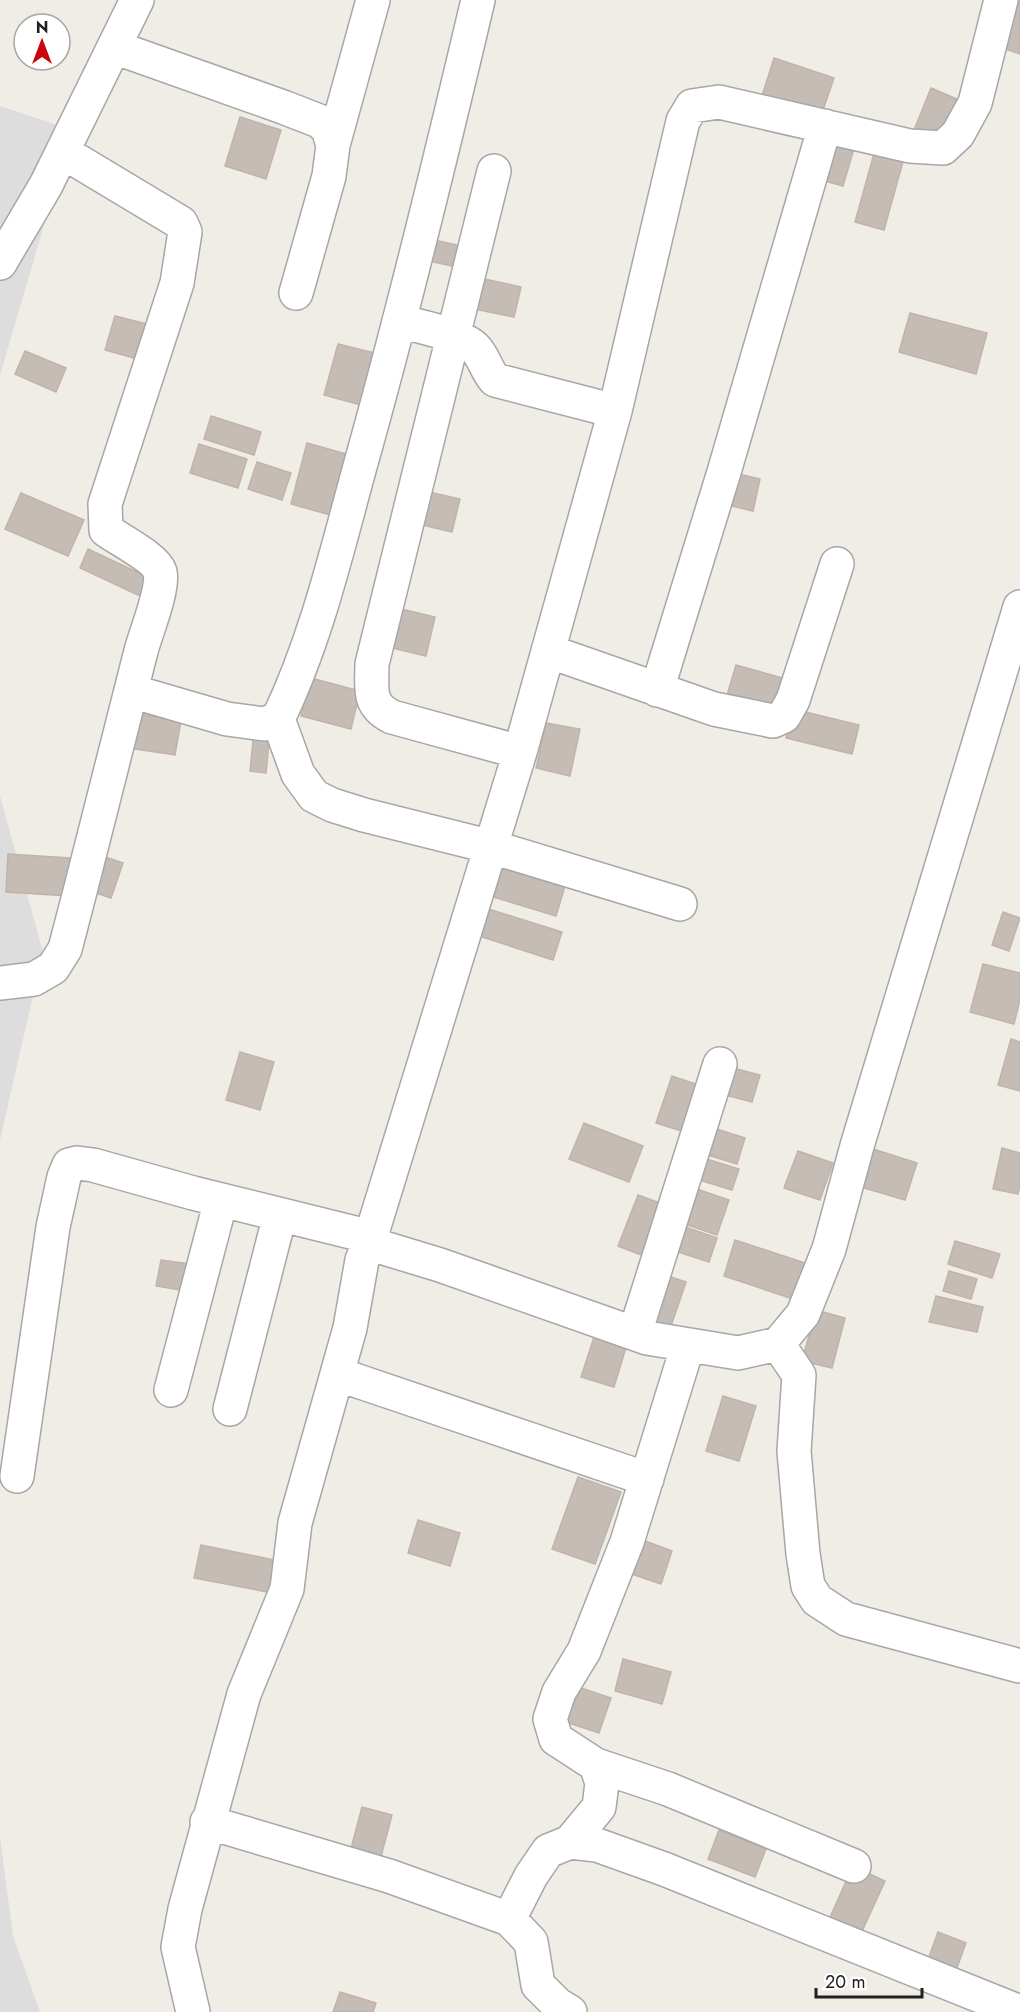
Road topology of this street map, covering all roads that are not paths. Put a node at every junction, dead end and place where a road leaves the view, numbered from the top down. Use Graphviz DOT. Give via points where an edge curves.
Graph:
graph roads {
  1 [pos="137,0"];
  2 [pos="373,0"];
  3 [pos="478,0"];
  4 [pos="1001,0"];
  5 [pos="114,47"];
  6 [pos="825,126"];
  7 [pos="333,145"];
  8 [pos="63,152"];
  9 [pos="494,171"];
  10 [pos="1,257"];
  11 [pos="296,293"];
  12 [pos="399,321"];
  13 [pos="454,336"];
  14 [pos="615,411"];
  15 [pos="837,564"];
  16 [pos="1020,607"];
  17 [pos="548,651"];
  18 [pos="657,690"];
  19 [pos="131,691"];
  20 [pos="278,719"];
  21 [pos="520,752"];
  22 [pos="492,847"];
  23 [pos="680,904"];
  24 [pos="0,983"];
  25 [pos="720,1064"];
  26 [pos="221,1200"];
  27 [pos="280,1215"];
  28 [pos="369,1241"];
  29 [pos="636,1333"];
  30 [pos="778,1344"];
  31 [pos="688,1345"];
  32 [pos="337,1374"];
  33 [pos="171,1390"];
  34 [pos="230,1409"];
  35 [pos="17,1476"];
  36 [pos="646,1479"];
  37 [pos="1020,1666"];
  38 [pos="596,1766"];
  39 [pos="207,1822"];
  40 [pos="570,1842"];
  41 [pos="854,1866"];
  42 [pos="509,1919"];
  43 [pos="192,2011"];
  44 [pos="570,2012"];
  45 [pos="1020,2012"];
  1 -- 5 [label="street"];
  2 -- 7 [label="street"];
  3 -- 12 [label="street"];
  4 -- 6 [label="street" via="975,103 958,134 943,148 910,146"];
  5 -- 7 [label="street" via="319,121 328,129"];
  5 -- 8 [label="street"];
  6 -- 14 [label="street" via="719,102 692,106 674,152"];
  6 -- 18 [label="street"];
  7 -- 11 [label="street" via="329,176"];
  8 -- 10 [label="street"];
  8 -- 19 [label="street" via="181,222 185,232 177,283 105,504 106,530 159,570 160,585"];
  9 -- 13 [label="street"];
  12 -- 13 [label="street"];
  12 -- 20 [label="street" via="316,624"];
  13 -- 14 [label="street" via="474,346 495,380"];
  13 -- 21 [label="street" via="372,664 372,692 375,704 392,717"];
  14 -- 17 [label="street"];
  15 -- 18 [label="street" via="793,700 784,716 773,721 756,718"];
  16 -- 30 [label="street" via="829,1249 803,1314"];
  17 -- 18 [label="street"];
  17 -- 21 [label="street"];
  19 -- 20 [label="street" via="227,719 264,724"];
  19 -- 24 [label="street" via="65,949 53,968 34,979"];
  20 -- 22 [label="street" via="298,774 314,796 364,815"];
  21 -- 22 [label="street"];
  22 -- 23 [label="street"];
  22 -- 28 [label="street"];
  25 -- 29 [label="street"];
  26 -- 27 [label="street"];
  26 -- 33 [label="street"];
  26 -- 35 [label="street" via="93,1165 77,1162 69,1166 53,1227"];
  27 -- 28 [label="street"];
  27 -- 34 [label="street"];
  28 -- 29 [label="street"];
  28 -- 32 [label="street"];
  29 -- 31 [label="street"];
  30 -- 31 [label="street" via="738,1353"];
  30 -- 37 [label="street" via="799,1375 794,1451 803,1554 808,1586 817,1600 846,1619"];
  31 -- 36 [label="street"];
  32 -- 36 [label="street"];
  32 -- 39 [label="street" via="295,1523 287,1589 244,1694"];
  36 -- 38 [label="street" via="627,1542 584,1651 559,1692 550,1719 556,1739"];
  38 -- 40 [label="street" via="602,1783 598,1807"];
  38 -- 41 [label="street" via="668,1789"];
  39 -- 42 [label="street" via="389,1876"];
  39 -- 43 [label="street" via="178,1947"];
  40 -- 42 [label="street" via="548,1851"];
  40 -- 45 [label="street" via="597,1845 664,1869"];
  42 -- 44 [label="street" via="531,1942 538,1985"];
}
